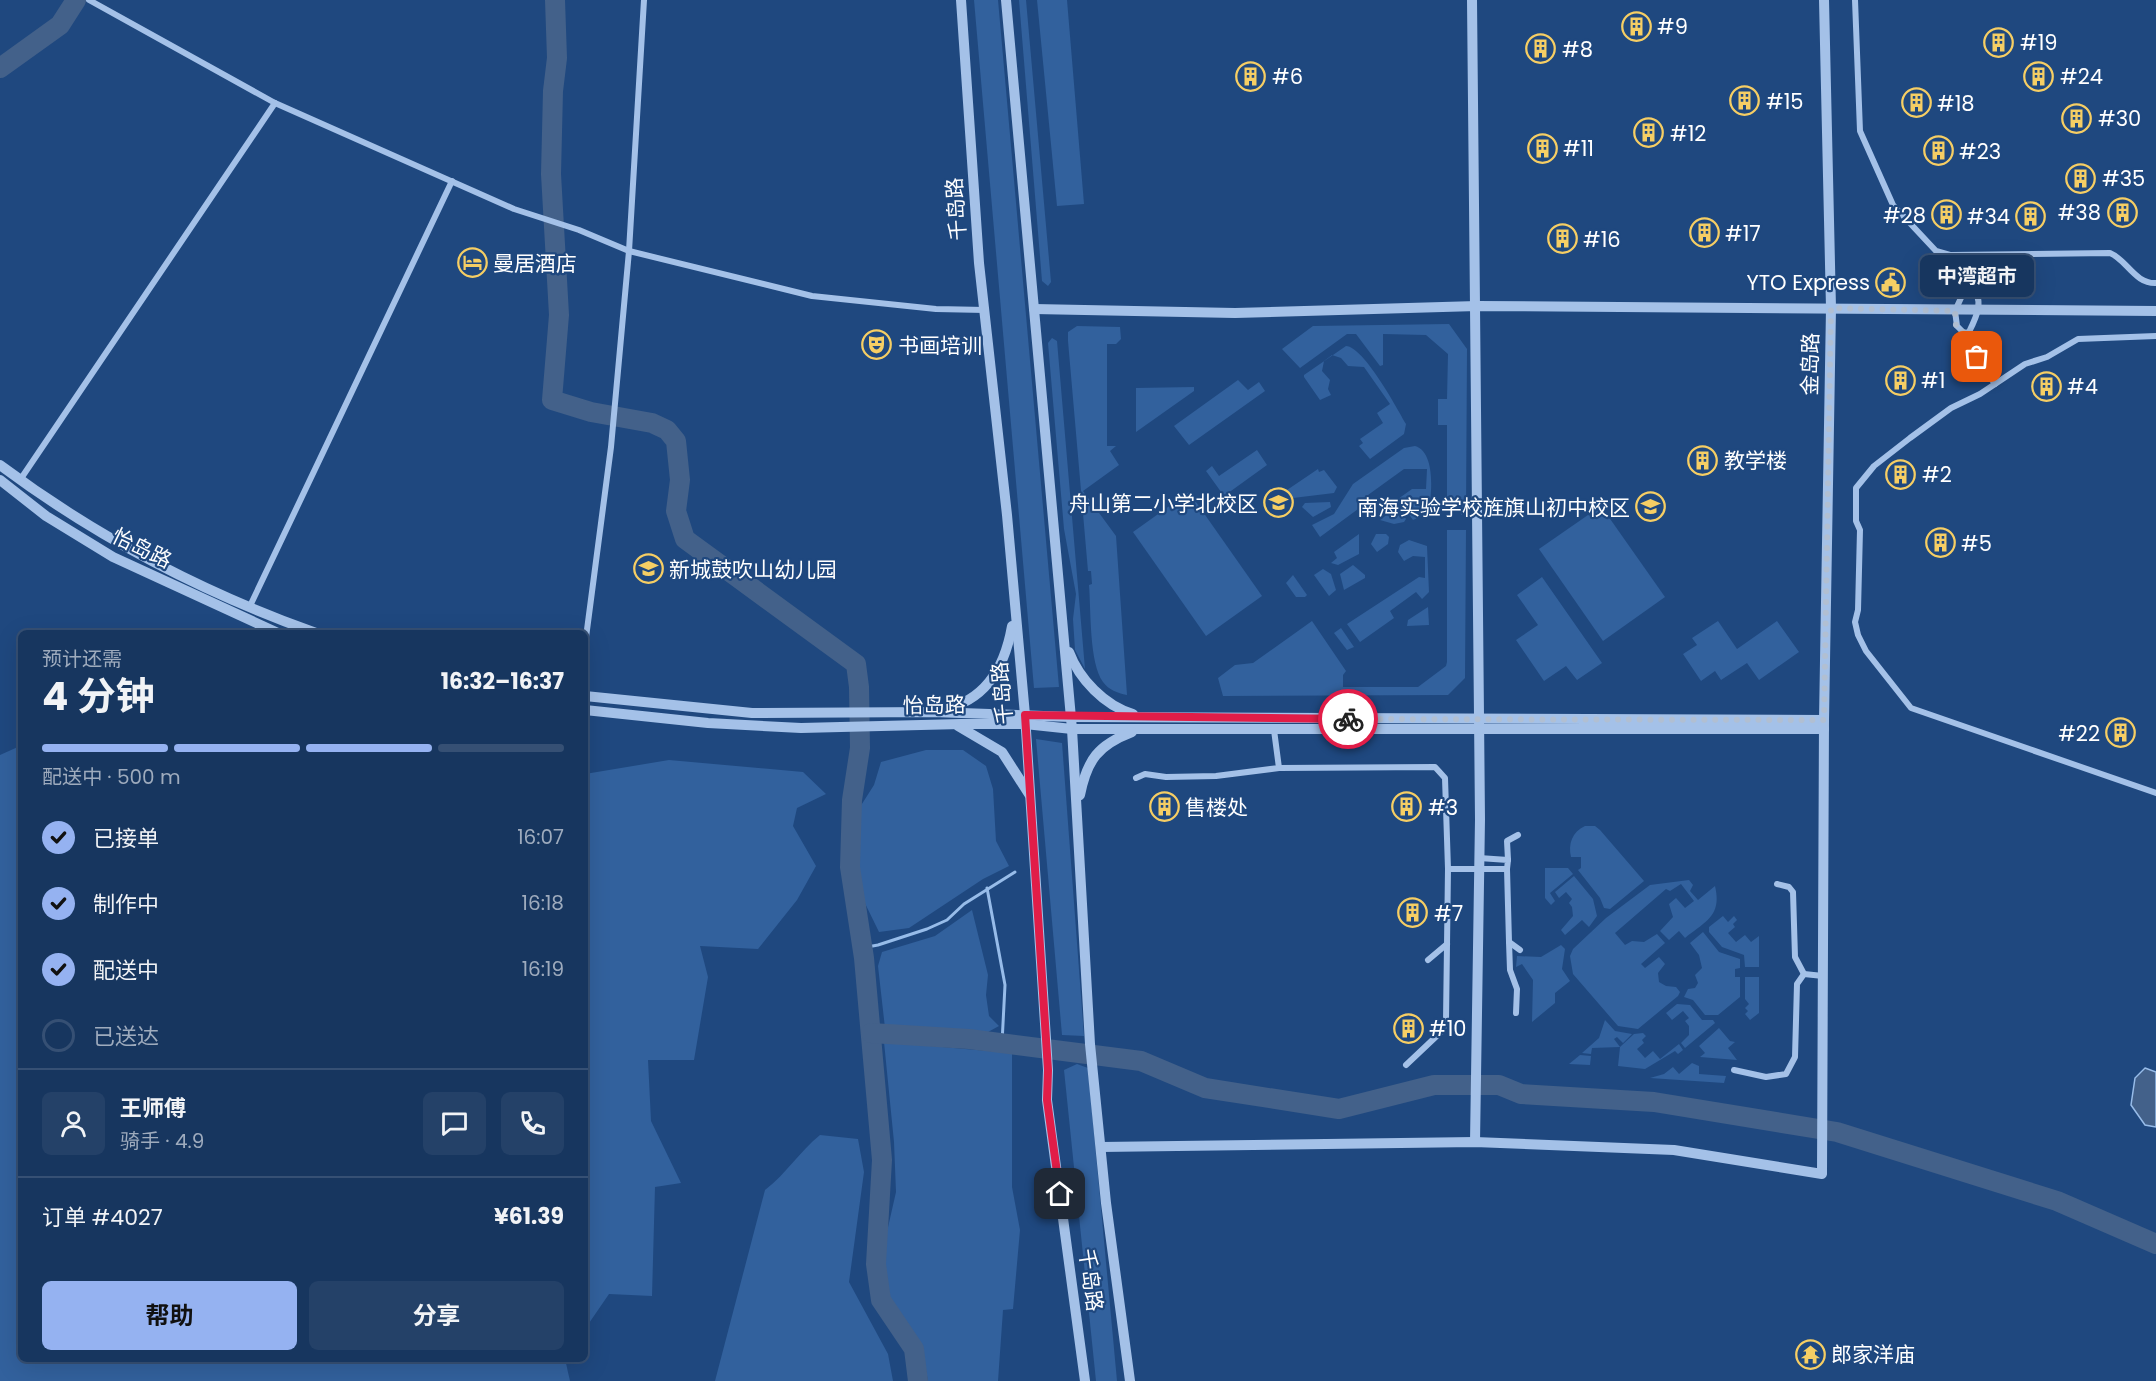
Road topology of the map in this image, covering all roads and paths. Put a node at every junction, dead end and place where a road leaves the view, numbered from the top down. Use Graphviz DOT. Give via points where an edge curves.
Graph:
graph roads {
  1 [pos="89,0"];
  2 [pos="644,0"];
  3 [pos="953,0"];
  4 [pos="961,0"];
  5 [pos="1006,0"];
  6 [pos="1012,0"];
  7 [pos="1472,0"];
  8 [pos="1824,0"];
  9 [pos="1855,0"];
  10 [pos="1008,20"];
  11 [pos="963,34"];
  12 [pos="275,103"];
  13 [pos="452,181"];
  14 [pos="629,251"];
  15 [pos="1969,255"];
  16 [pos="2156,283"];
  17 [pos="1970,287"];
  18 [pos="1477,306"];
  19 [pos="1831,308"];
  20 [pos="1034,309"];
  21 [pos="985,310"];
  22 [pos="1955,311"];
  23 [pos="1977,311"];
  24 [pos="2156,311"];
  25 [pos="1964,333"];
  26 [pos="2156,336"];
  27 [pos="1995,384"];
  28 [pos="0,465"];
  29 [pos="0,480"];
  30 [pos="20,480"];
  31 [pos="250,606"];
  32 [pos="1014,613"];
  33 [pos="271,630"];
  34 [pos="309,630"];
  35 [pos="587,630"];
  36 [pos="1064,642"];
  37 [pos="588,696"];
  38 [pos="588,710"];
  39 [pos="933,712"];
  40 [pos="1071,717"];
  41 [pos="1142,717"];
  42 [pos="1025,719"];
  43 [pos="952,724"];
  44 [pos="1824,724"];
  45 [pos="1478,725"];
  46 [pos="1072,729"];
  47 [pos="1139,729"];
  48 [pos="1274,730"];
  49 [pos="1279,768"];
  50 [pos="1136,778"];
  51 [pos="2156,793"];
  52 [pos="1029,794"];
  53 [pos="1077,810"];
  54 [pos="1518,835"];
  55 [pos="1508,860"];
  56 [pos="1479,864"];
  57 [pos="1448,869"];
  58 [pos="1507,869"];
  59 [pos="1777,884"];
  60 [pos="1509,942"];
  61 [pos="1447,944"];
  62 [pos="1520,950"];
  63 [pos="1428,960"];
  64 [pos="1804,974"];
  65 [pos="1824,976"];
  66 [pos="1516,1013"];
  67 [pos="1406,1065"];
  68 [pos="1734,1070"];
  69 [pos="1476,1142"];
  70 [pos="1101,1147"];
  71 [pos="1085,1381"];
  72 [pos="1130,1381"];
  1 -- 12 [label="street"];
  2 -- 14 [label="street"];
  3 -- 11 [label="street"];
  4 -- 11 [label="street, 千岛路"];
  5 -- 10 [label="street, 千岛路"];
  6 -- 10 [label="street"];
  7 -- 18 [label="street"];
  8 -- 19 [label="street, 金岛路"];
  9 -- 15 [label="street" via="1860,131 1893,205 1936,250"];
  10 -- 20 [label="street, 千岛路"];
  11 -- 21 [label="street, 千岛路"];
  12 -- 13 [label="street"];
  12 -- 30 [label="street"];
  13 -- 14 [label="street" via="514,209"];
  13 -- 31 [label="street"];
  14 -- 21 [label="street" via="812,296"];
  14 -- 35 [label="street" via="611,447"];
  15 -- 16 [label="street" via="2110,252 2122,258 2137,277 2149,284"];
  15 -- 17 [label="street"];
  17 -- 22 [label="street" via="1965,289"];
  17 -- 23 [label="street" via="1979,298"];
  18 -- 19 [label="street"];
  18 -- 20 [label="street" via="1235,313"];
  18 -- 45 [label="street"];
  19 -- 22 [label="street"];
  19 -- 44 [label="street, 金岛路"];
  20 -- 36 [label="street, 千岛路"];
  21 -- 32 [label="street, 千岛路"];
  22 -- 23 [label="street"];
  22 -- 25 [label="street" via="1956,326"];
  23 -- 24 [label="street"];
  23 -- 25 [label="street" via="1969,332"];
  25 -- 27 [label="street"];
  26 -- 27 [label="street" via="2078,339 2047,357 2025,364"];
  27 -- 51 [label="street" via="1951,408 1910,438 1869,471 1856,488 1856,521 1860,530 1855,622 1858,635 1911,708"];
  28 -- 30 [label="street"];
  29 -- 33 [label="street, 怡岛路" via="46,516 113,557"];
  30 -- 31 [label="street" via="50,503 124,545"];
  31 -- 34 [label="street"];
  32 -- 39 [label="street" via="1003,658 991,682 968,700"];
  32 -- 42 [label="street, 千岛路"];
  36 -- 40 [label="street, 千岛路"];
  36 -- 41 [label="street" via="1079,672 1100,694 1112,705"];
  37 -- 39 [label="street" via="752,713"];
  38 -- 43 [label="street, 怡岛路" via="801,728"];
  39 -- 42 [label="street"];
  40 -- 41 [label="street"];
  40 -- 42 [label="street"];
  40 -- 46 [label="street, 千岛路"];
  41 -- 45 [label="street"];
  42 -- 43 [label="street, 怡岛路"];
  42 -- 46 [label="street, 怡岛路"];
  42 -- 52 [label="street, 千岛路"];
  43 -- 52 [label="street" via="1002,752"];
  44 -- 45 [label="street"];
  44 -- 65 [label="street, 金岛路"];
  45 -- 48 [label="street, 怡岛路"];
  45 -- 56 [label="street"];
  46 -- 47 [label="street, 怡岛路"];
  46 -- 53 [label="street, 千岛路"];
  47 -- 48 [label="street, 怡岛路"];
  47 -- 53 [label="street" via="1099,751 1084,774"];
  48 -- 49 [label="street"];
  49 -- 50 [label="street" via="1216,776 1145,774"];
  49 -- 57 [label="street" via="1435,767 1445,778"];
  52 -- 71 [label="street, 千岛路" via="1047,1100"];
  53 -- 70 [label="street, 千岛路" via="1090,1044"];
  54 -- 55 [label="street" via="1507,841"];
  55 -- 56 [label="street"];
  55 -- 58 [label="street"];
  56 -- 57 [label="street"];
  56 -- 58 [label="street"];
  56 -- 69 [label="street"];
  57 -- 61 [label="street"];
  58 -- 60 [label="street"];
  59 -- 64 [label="street" via="1790,887 1793,892 1795,957"];
  60 -- 62 [label="street"];
  60 -- 66 [label="street" via="1510,970 1517,989"];
  61 -- 63 [label="street"];
  61 -- 67 [label="street" via="1446,1021 1442,1031"];
  64 -- 65 [label="street"];
  64 -- 68 [label="street" via="1797,984 1792,1067 1786,1074 1766,1077"];
  65 -- 69 [label="street, 金岛路" via="1822,1174 1674,1150"];
  69 -- 70 [label="street"];
  70 -- 72 [label="street, 千岛路"];
}
